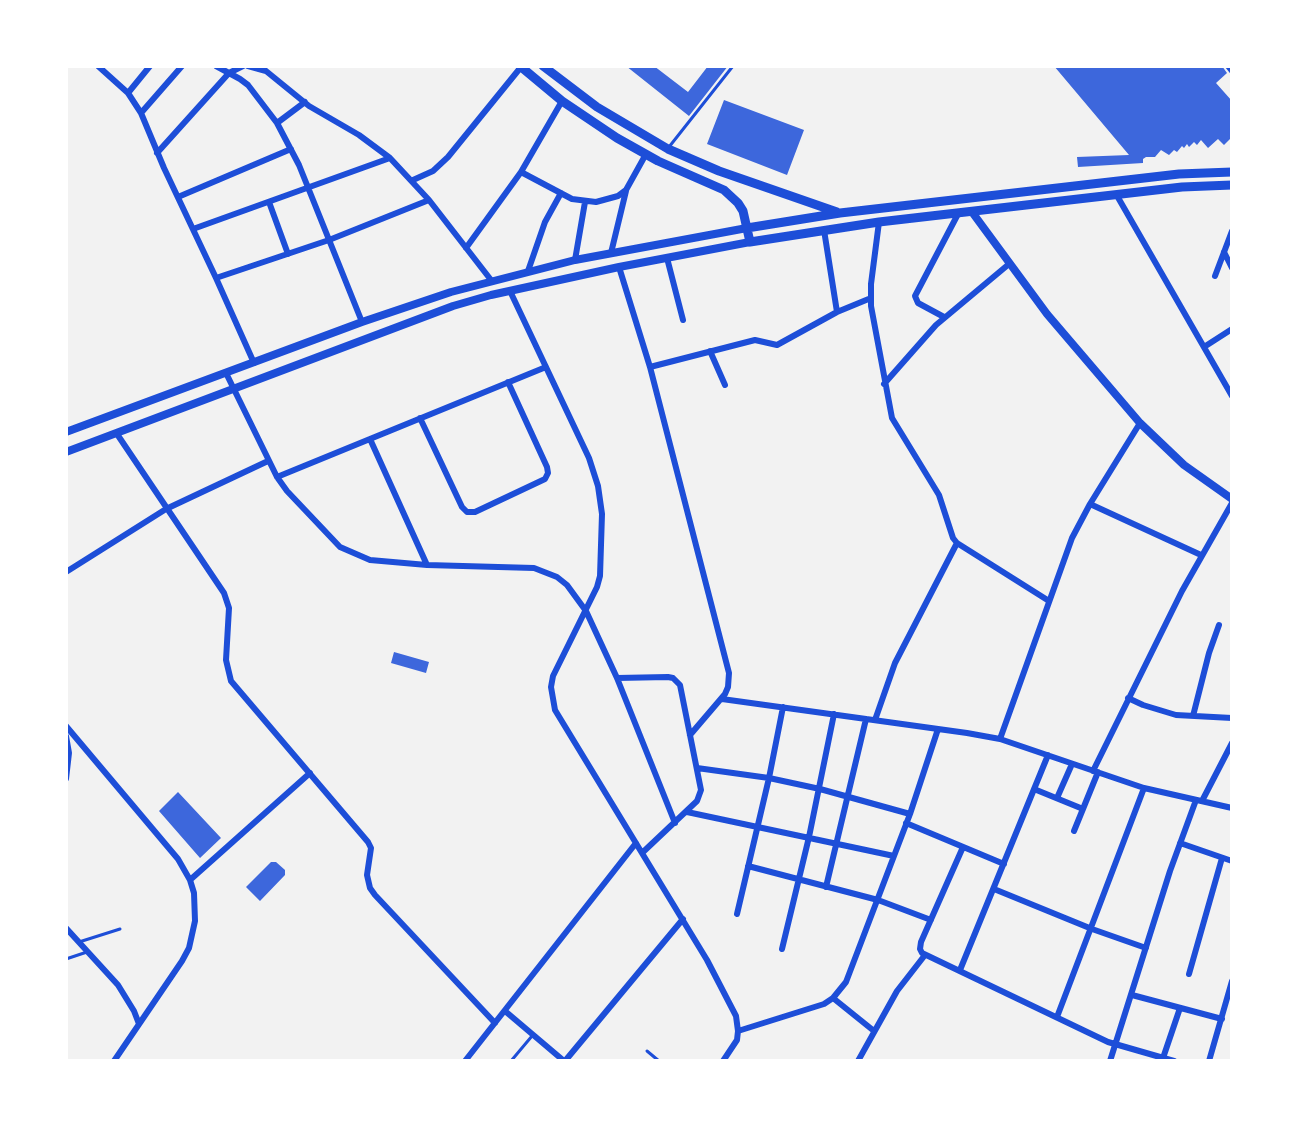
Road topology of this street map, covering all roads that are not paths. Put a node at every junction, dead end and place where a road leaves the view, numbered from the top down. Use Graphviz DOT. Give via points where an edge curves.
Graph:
graph roads {
  1 [pos="98,66"];
  2 [pos="150,66"];
  3 [pos="182,66"];
  4 [pos="216,66"];
  5 [pos="243,66"];
  6 [pos="248,66"];
  7 [pos="520,66"];
  8 [pos="543,66"];
  9 [pos="732,66"];
  10 [pos="1228,66"];
  11 [pos="1232,71"];
  12 [pos="229,73"];
  13 [pos="128,93"];
  14 [pos="562,101"];
  15 [pos="305,102"];
  16 [pos="141,113"];
  17 [pos="278,123"];
  18 [pos="668,148"];
  19 [pos="291,149"];
  20 [pos="157,153"];
  21 [pos="645,154"];
  22 [pos="390,158"];
  23 [pos="521,172"];
  24 [pos="1232,172"];
  25 [pos="413,180"];
  26 [pos="1232,185"];
  27 [pos="308,188"];
  28 [pos="626,190"];
  29 [pos="561,193"];
  30 [pos="1116,194"];
  31 [pos="177,197"];
  32 [pos="429,200"];
  33 [pos="269,202"];
  34 [pos="585,202"];
  35 [pos="972,212"];
  36 [pos="840,213"];
  37 [pos="958,214"];
  38 [pos="879,222"];
  39 [pos="747,228"];
  40 [pos="193,229"];
  41 [pos="824,230"];
  42 [pos="1232,231"];
  43 [pos="329,240"];
  44 [pos="750,242"];
  45 [pos="466,248"];
  46 [pos="1224,252"];
  47 [pos="611,253"];
  48 [pos="288,254"];
  49 [pos="667,258"];
  50 [pos="575,260"];
  51 [pos="1009,264"];
  52 [pos="619,267"];
  53 [pos="1232,268"];
  54 [pos="528,271"];
  55 [pos="1215,276"];
  56 [pos="216,278"];
  57 [pos="491,280"];
  58 [pos="510,291"];
  59 [pos="871,298"];
  60 [pos="837,312"];
  61 [pos="944,317"];
  62 [pos="683,320"];
  63 [pos="362,322"];
  64 [pos="1232,329"];
  65 [pos="1204,348"];
  66 [pos="710,351"];
  67 [pos="254,363"];
  68 [pos="546,367"];
  69 [pos="650,367"];
  70 [pos="226,373"];
  71 [pos="508,382"];
  72 [pos="884,384"];
  73 [pos="725,385"];
  74 [pos="233,389"];
  75 [pos="1232,396"];
  76 [pos="420,418"];
  77 [pos="1140,423"];
  78 [pos="66,432"];
  79 [pos="117,434"];
  80 [pos="370,439"];
  81 [pos="66,452"];
  82 [pos="268,461"];
  83 [pos="277,477"];
  84 [pos="1232,501"];
  85 [pos="1090,504"];
  86 [pos="166,509"];
  87 [pos="957,543"];
  88 [pos="1202,555"];
  89 [pos="427,565"];
  90 [pos="66,572"];
  91 [pos="1049,601"];
  92 [pos="586,611"];
  93 [pos="1219,625"];
  94 [pos="617,678"];
  95 [pos="1128,698"];
  96 [pos="722,699"];
  97 [pos="783,707"];
  98 [pos="834,714"];
  99 [pos="1193,716"];
  100 [pos="1232,718"];
  101 [pos="866,719"];
  102 [pos="875,720"];
  103 [pos="66,726"];
  104 [pos="938,729"];
  105 [pos="690,735"];
  106 [pos="66,736"];
  107 [pos="1000,739"];
  108 [pos="1232,743"];
  109 [pos="1048,755"];
  110 [pos="1072,764"];
  111 [pos="697,768"];
  112 [pos="1096,772"];
  113 [pos="310,774"];
  114 [pos="769,778"];
  115 [pos="66,779"];
  116 [pos="1144,788"];
  117 [pos="820,789"];
  118 [pos="1034,789"];
  119 [pos="848,797"];
  120 [pos="1057,798"];
  121 [pos="1199,801"];
  122 [pos="1232,808"];
  123 [pos="1083,810"];
  124 [pos="687,812"];
  125 [pos="910,814"];
  126 [pos="675,823"];
  127 [pos="906,823"];
  128 [pos="758,826"];
  129 [pos="1074,831"];
  130 [pos="809,837"];
  131 [pos="636,843"];
  132 [pos="836,843"];
  133 [pos="1180,843"];
  134 [pos="963,847"];
  135 [pos="642,853"];
  136 [pos="894,856"];
  137 [pos="1222,858"];
  138 [pos="1232,861"];
  139 [pos="1004,864"];
  140 [pos="748,866"];
  141 [pos="799,879"];
  142 [pos="190,880"];
  143 [pos="826,886"];
  144 [pos="994,889"];
  145 [pos="878,900"];
  146 [pos="736,914"];
  147 [pos="683,919"];
  148 [pos="931,920"];
  149 [pos="66,928"];
  150 [pos="120,929"];
  151 [pos="1092,929"];
  152 [pos="79,942"];
  153 [pos="1146,948"];
  154 [pos="782,949"];
  155 [pos="89,951"];
  156 [pos="925,955"];
  157 [pos="66,959"];
  158 [pos="960,970"];
  159 [pos="1189,974"];
  160 [pos="1232,981"];
  161 [pos="1132,995"];
  162 [pos="833,998"];
  163 [pos="1180,1008"];
  164 [pos="505,1011"];
  165 [pos="1057,1017"];
  166 [pos="1222,1019"];
  167 [pos="495,1023"];
  168 [pos="139,1024"];
  169 [pos="738,1031"];
  170 [pos="874,1031"];
  171 [pos="533,1034"];
  172 [pos="1117,1045"];
  173 [pos="647,1051"];
  174 [pos="1162,1060"];
  175 [pos="114,1061"];
  176 [pos="465,1061"];
  177 [pos="511,1061"];
  178 [pos="564,1061"];
  179 [pos="659,1061"];
  180 [pos="723,1061"];
  181 [pos="858,1061"];
  182 [pos="1110,1061"];
  183 [pos="1174,1061"];
  184 [pos="1209,1061"];
  1 -- 13 [label="street"];
  2 -- 13 [label="street"];
  3 -- 16 [label="street"];
  4 -- 12 [label="street"];
  5 -- 12 [label="street"];
  6 -- 15 [label="street" via="266,71"];
  7 -- 14 [label="main road"];
  7 -- 25 [label="street" via="448,157 433,171"];
  8 -- 18 [label="main road" via="597,107"];
  9 -- 18 [label="lane"];
  10 -- 11 [label="street"];
  12 -- 17 [label="street" via="248,85"];
  12 -- 20 [label="street"];
  13 -- 16 [label="street"];
  14 -- 21 [label="main road"];
  14 -- 23 [label="street"];
  15 -- 17 [label="street"];
  15 -- 22 [label="street"];
  16 -- 20 [label="street"];
  17 -- 19 [label="street"];
  18 -- 36 [label="main road" via="719,171"];
  19 -- 27 [label="street"];
  19 -- 31 [label="street"];
  20 -- 31 [label="street"];
  21 -- 28 [label="street"];
  21 -- 39 [label="main road" via="724,190 743,211"];
  22 -- 25 [label="street"];
  22 -- 27 [label="street"];
  23 -- 29 [label="street"];
  23 -- 45 [label="street"];
  24 -- 36 [label="main road" via="1179,174"];
  25 -- 32 [label="street"];
  26 -- 30 [label="main road"];
  27 -- 33 [label="street"];
  27 -- 43 [label="street"];
  28 -- 34 [label="street" via="607,201"];
  28 -- 47 [label="street"];
  29 -- 34 [label="street"];
  29 -- 54 [label="street" via="545,222"];
  30 -- 35 [label="main road"];
  30 -- 65 [label="street"];
  31 -- 40 [label="street"];
  32 -- 43 [label="street"];
  32 -- 45 [label="street"];
  33 -- 40 [label="street"];
  33 -- 48 [label="street"];
  34 -- 50 [label="street"];
  35 -- 37 [label="main road"];
  35 -- 51 [label="street"];
  36 -- 39 [label="main road"];
  37 -- 38 [label="main road"];
  37 -- 61 [label="street" via="915,296 918,303"];
  38 -- 41 [label="main road"];
  38 -- 59 [label="street"];
  39 -- 44 [label="main road"];
  39 -- 47 [label="street"];
  40 -- 56 [label="street"];
  41 -- 44 [label="main road"];
  41 -- 60 [label="street"];
  42 -- 46 [label="street"];
  43 -- 48 [label="street"];
  43 -- 63 [label="street"];
  44 -- 49 [label="street"];
  45 -- 57 [label="street"];
  46 -- 53 [label="street"];
  46 -- 55 [label="street"];
  47 -- 50 [label="street"];
  48 -- 56 [label="street"];
  49 -- 52 [label="street"];
  49 -- 62 [label="street"];
  50 -- 54 [label="street"];
  51 -- 61 [label="street"];
  51 -- 77 [label="street"];
  52 -- 58 [label="street"];
  52 -- 69 [label="street"];
  54 -- 57 [label="street"];
  56 -- 67 [label="street"];
  57 -- 63 [label="street"];
  58 -- 68 [label="street"];
  58 -- 74 [label="street" via="435,312"];
  59 -- 60 [label="street"];
  59 -- 72 [label="street"];
  60 -- 66 [label="street" via="777,345 754,340"];
  61 -- 72 [label="street"];
  63 -- 67 [label="street"];
  64 -- 65 [label="street"];
  65 -- 75 [label="street"];
  66 -- 69 [label="street"];
  66 -- 73 [label="street"];
  67 -- 70 [label="street"];
  68 -- 71 [label="street"];
  68 -- 92 [label="street" via="589,458 601,500 600,576"];
  69 -- 96 [label="street" via="729,673"];
  70 -- 74 [label="street"];
  70 -- 78 [label="street"];
  71 -- 76 [label="street"];
  71 -- 76 [label="street" via="548,473 545,479 475,512 462,507"];
  72 -- 87 [label="street" via="892,418 939,495 949,532"];
  74 -- 79 [label="street"];
  74 -- 82 [label="street"];
  76 -- 80 [label="street"];
  77 -- 84 [label="street" via="1184,465"];
  77 -- 85 [label="street"];
  79 -- 81 [label="street"];
  79 -- 86 [label="street"];
  80 -- 83 [label="street"];
  80 -- 89 [label="street"];
  82 -- 83 [label="street"];
  82 -- 86 [label="street"];
  83 -- 89 [label="street" via="332,540 350,552 370,560"];
  84 -- 88 [label="street"];
  85 -- 88 [label="street"];
  85 -- 91 [label="street" via="1072,538"];
  86 -- 90 [label="street"];
  86 -- 113 [label="street" via="227,601 226,660 231,681"];
  87 -- 91 [label="street"];
  87 -- 102 [label="street" via="895,663"];
  88 -- 95 [label="street"];
  89 -- 92 [label="street" via="545,571 567,585"];
  91 -- 107 [label="street"];
  92 -- 94 [label="street"];
  92 -- 131 [label="street" via="553,676 552,699"];
  93 -- 99 [label="street"];
  94 -- 105 [label="street" via="668,677 677,681"];
  94 -- 126 [label="street"];
  95 -- 99 [label="street" via="1159,711"];
  95 -- 112 [label="street"];
  96 -- 97 [label="street"];
  96 -- 105 [label="street"];
  97 -- 98 [label="street"];
  97 -- 114 [label="street"];
  98 -- 101 [label="street"];
  98 -- 117 [label="street"];
  99 -- 100 [label="street"];
  101 -- 102 [label="street"];
  101 -- 119 [label="street"];
  102 -- 104 [label="street"];
  103 -- 142 [label="street" via="178,859"];
  104 -- 107 [label="street"];
  104 -- 125 [label="street"];
  105 -- 111 [label="street"];
  106 -- 115 [label="street"];
  107 -- 109 [label="street"];
  108 -- 121 [label="street"];
  109 -- 110 [label="street"];
  109 -- 118 [label="street"];
  110 -- 112 [label="street"];
  110 -- 120 [label="street"];
  111 -- 114 [label="street"];
  111 -- 124 [label="street" via="701,794"];
  112 -- 116 [label="street"];
  112 -- 123 [label="street"];
  113 -- 142 [label="street"];
  113 -- 167 [label="street" via="368,842 368,882 375,895"];
  114 -- 117 [label="street"];
  114 -- 128 [label="street"];
  116 -- 121 [label="street"];
  116 -- 151 [label="street"];
  117 -- 119 [label="street"];
  117 -- 130 [label="street"];
  118 -- 120 [label="street"];
  118 -- 139 [label="street"];
  119 -- 125 [label="street"];
  119 -- 132 [label="street"];
  120 -- 123 [label="street"];
  121 -- 122 [label="street"];
  121 -- 133 [label="street"];
  123 -- 129 [label="street"];
  124 -- 126 [label="street"];
  124 -- 128 [label="street"];
  125 -- 127 [label="street"];
  126 -- 135 [label="street"];
  127 -- 134 [label="street"];
  127 -- 136 [label="street"];
  128 -- 130 [label="street"];
  128 -- 140 [label="street"];
  130 -- 132 [label="street"];
  130 -- 141 [label="street"];
  131 -- 135 [label="street"];
  131 -- 164 [label="street"];
  132 -- 136 [label="street"];
  132 -- 143 [label="street"];
  133 -- 137 [label="street"];
  133 -- 153 [label="street"];
  134 -- 139 [label="street"];
  134 -- 148 [label="street"];
  135 -- 147 [label="street"];
  136 -- 145 [label="street"];
  137 -- 138 [label="street"];
  137 -- 159 [label="street"];
  139 -- 144 [label="street"];
  140 -- 141 [label="street"];
  140 -- 146 [label="street"];
  141 -- 143 [label="street"];
  141 -- 154 [label="street"];
  142 -- 168 [label="street" via="196,914 189,948"];
  143 -- 145 [label="street"];
  144 -- 151 [label="street"];
  144 -- 158 [label="street"];
  145 -- 148 [label="street"];
  145 -- 162 [label="street" via="846,982"];
  147 -- 169 [label="street" via="736,1016"];
  147 -- 178 [label="street"];
  148 -- 156 [label="street" via="919,946"];
  149 -- 152 [label="street"];
  150 -- 152 [label="lane"];
  151 -- 153 [label="street"];
  151 -- 165 [label="street"];
  152 -- 155 [label="street"];
  153 -- 161 [label="street"];
  155 -- 157 [label="lane"];
  155 -- 168 [label="street" via="118,985"];
  156 -- 158 [label="street"];
  156 -- 170 [label="street" via="897,991"];
  158 -- 165 [label="street"];
  160 -- 166 [label="street"];
  161 -- 163 [label="street"];
  161 -- 172 [label="street"];
  162 -- 169 [label="street"];
  162 -- 170 [label="street"];
  163 -- 166 [label="street"];
  163 -- 174 [label="street"];
  164 -- 167 [label="street"];
  164 -- 171 [label="street"];
  165 -- 172 [label="street"];
  166 -- 184 [label="street"];
  167 -- 176 [label="street"];
  168 -- 175 [label="street"];
  169 -- 180 [label="street" via="733,1048"];
  170 -- 181 [label="street"];
  171 -- 177 [label="lane"];
  171 -- 178 [label="street"];
  172 -- 174 [label="street"];
  172 -- 182 [label="street"];
  173 -- 179 [label="lane"];
  174 -- 183 [label="street"];
}
